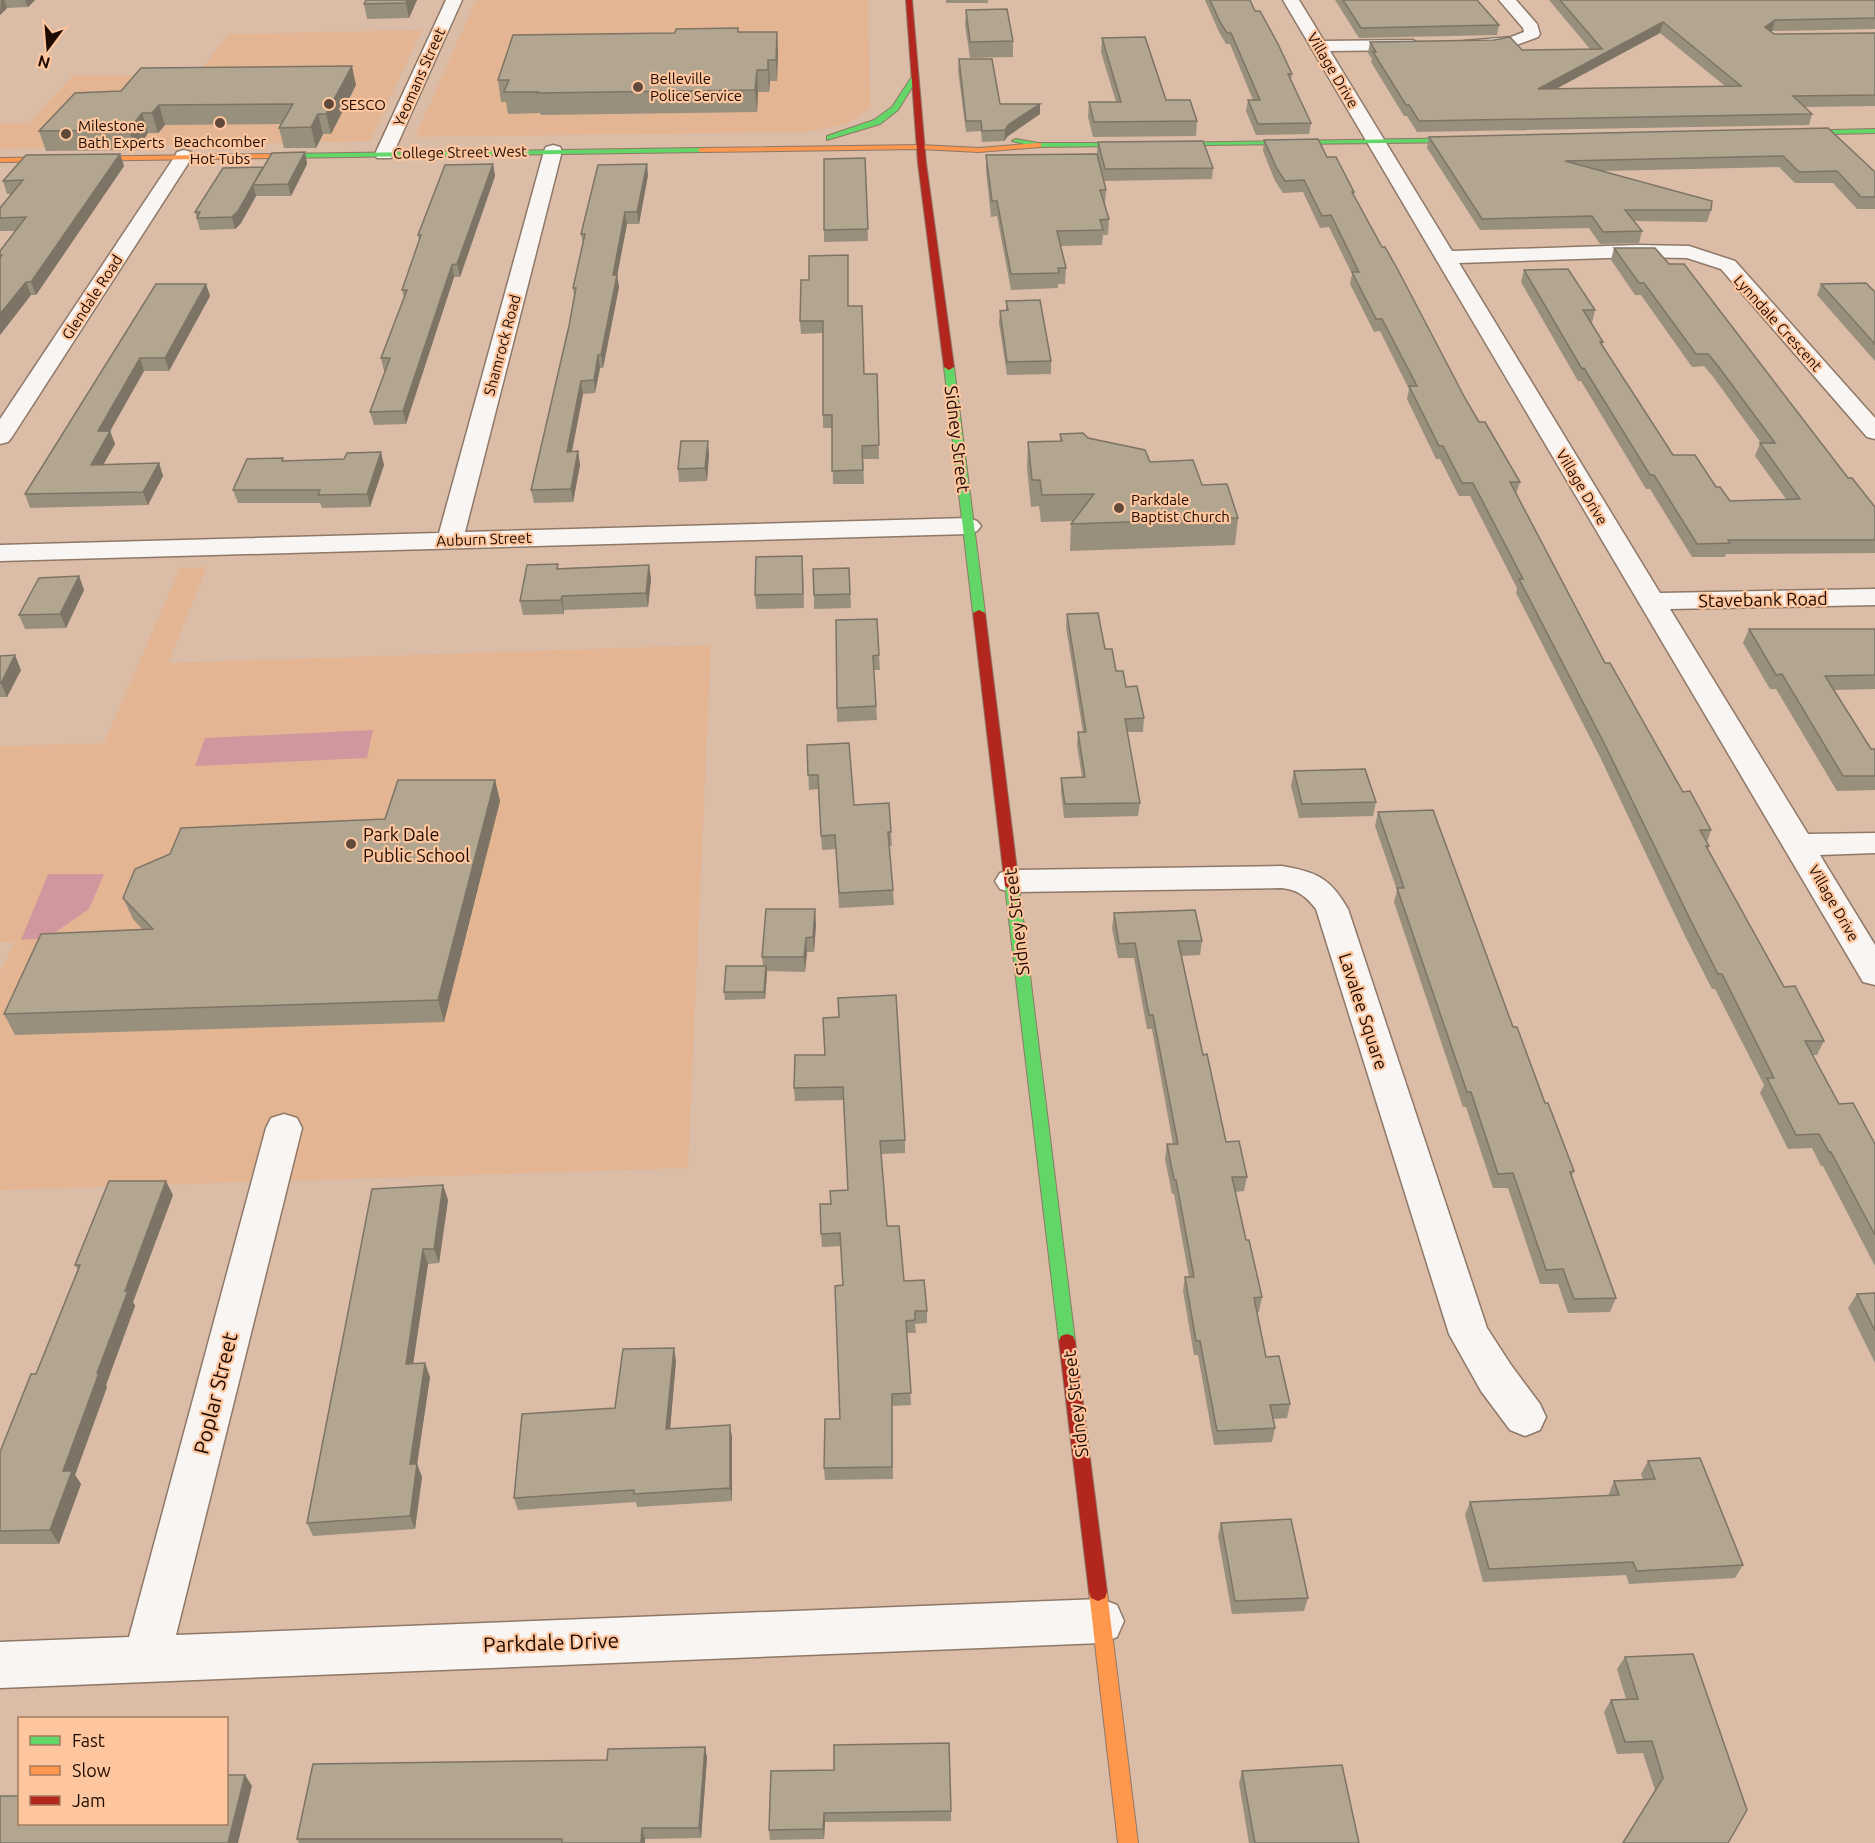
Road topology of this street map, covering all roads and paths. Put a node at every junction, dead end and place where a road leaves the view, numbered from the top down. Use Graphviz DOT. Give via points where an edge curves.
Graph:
graph roads {
  1 [pos="454,0"];
  2 [pos="909,0"];
  3 [pos="1291,0"];
  4 [pos="1507,0"];
  5 [pos="1434,44"];
  6 [pos="1457,44"];
  7 [pos="1318,46"];
  8 [pos="914,79"];
  9 [pos="1875,131"];
  10 [pos="1768,134"];
  11 [pos="1483,140"];
  12 [pos="1376,142"];
  13 [pos="920,147"];
  14 [pos="760,148"];
  15 [pos="553,151"];
  16 [pos="384,153"];
  17 [pos="183,156"];
  18 [pos="0,160"];
  19 [pos="1445,257"];
  20 [pos="1875,432"];
  21 [pos="0,437"];
  22 [pos="968,526"];
  23 [pos="450,540"];
  24 [pos="0,552"];
  25 [pos="1875,597"];
  26 [pos="1650,601"];
  27 [pos="1875,843"];
  28 [pos="1800,845"];
  29 [pos="1011,881"];
  30 [pos="1875,973"];
  31 [pos="284,1128"];
  32 [pos="1525,1417"];
  33 [pos="1101,1621"];
  34 [pos="147,1658"];
  35 [pos="0,1665"];
  36 [pos="1128,1843"];
  1 -- 16 [label="street, Yeomans Street"];
  2 -- 8 [label="main road, Sidney Street"];
  3 -- 7 [label="street, Village Drive"];
  4 -- 6 [label="street" via="1531,27 1532,34 1512,42"];
  5 -- 7 [label="street"];
  7 -- 12 [label="street, Village Drive"];
  8 -- 13 [label="main road, Sidney Street"];
  8 -- 14 [label="main road" via="895,108 877,122 806,144"];
  9 -- 10 [label="main road"];
  11 -- 12 [label="main road, College Street West"];
  12 -- 13 [label="main road, College Street West" via="1038,145 944,150"];
  12 -- 19 [label="street, Village Drive"];
  13 -- 14 [label="main road, College Street West"];
  13 -- 22 [label="main road, Sidney Street"];
  14 -- 15 [label="main road, College Street West"];
  15 -- 16 [label="main road, College Street West"];
  15 -- 23 [label="street, Shamrock Road"];
  16 -- 17 [label="main road, College Street West"];
  17 -- 18 [label="main road, College Street West"];
  17 -- 21 [label="street, Glendale Road"];
  19 -- 20 [label="street, Lynndale Crescent" via="1637,250 1689,252 1728,265"];
  19 -- 26 [label="street, Village Drive"];
  22 -- 23 [label="street, Auburn Street"];
  22 -- 29 [label="main road, Sidney Street"];
  23 -- 24 [label="street, Auburn Street"];
  25 -- 26 [label="street, Stavebank Road"];
  26 -- 28 [label="street, Village Drive"];
  27 -- 28 [label="street"];
  28 -- 30 [label="street, Village Drive"];
  29 -- 32 [label="street, Lavalee Square" via="1282,877 1300,879 1321,890 1332,909 1469,1334"];
  29 -- 33 [label="main road, Sidney Street"];
  31 -- 34 [label="street, Poplar Street"];
  33 -- 34 [label="street, Parkdale Drive"];
  33 -- 36 [label="main road, Sidney Street"];
  34 -- 35 [label="street, Parkdale Drive"];
}
